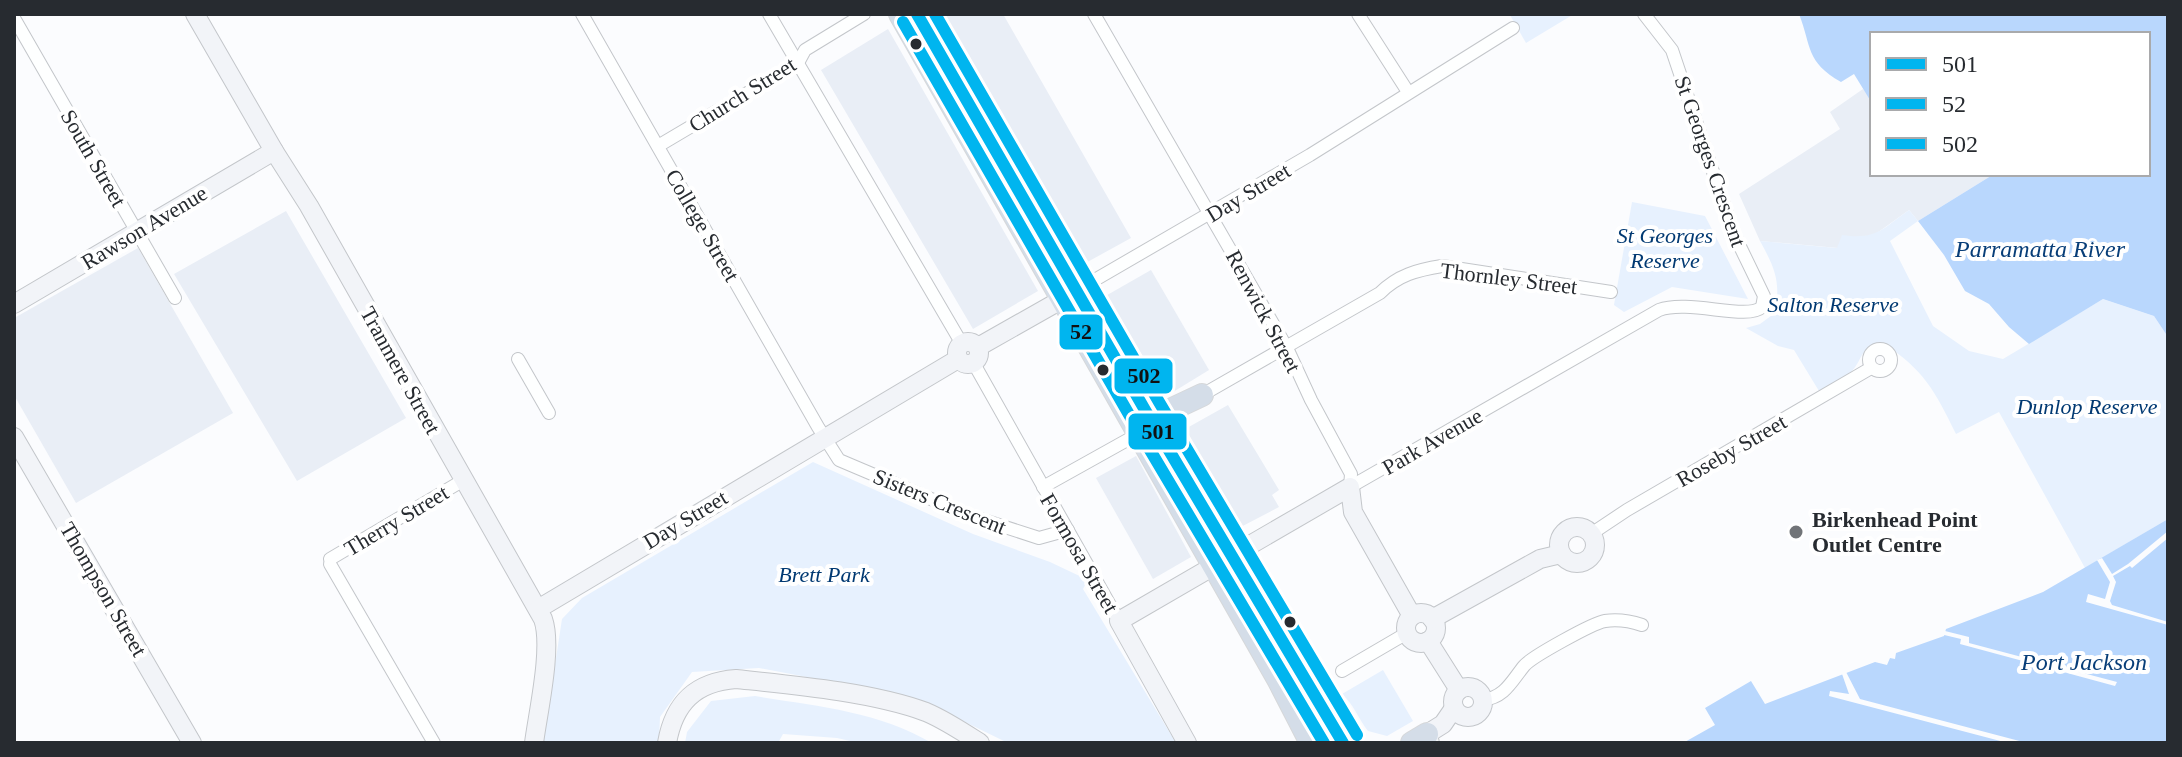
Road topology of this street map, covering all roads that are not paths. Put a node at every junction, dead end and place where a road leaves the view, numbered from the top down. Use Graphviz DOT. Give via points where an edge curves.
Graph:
graph roads {
  1 [pos="195,14"];
  2 [pos="582,14"];
  3 [pos="769,14"];
  4 [pos="864,14"];
  5 [pos="900,14"];
  6 [pos="917,14"];
  7 [pos="1094,14"];
  8 [pos="1358,14"];
  9 [pos="1644,14"];
  10 [pos="14,18"];
  11 [pos="1513,28"];
  12 [pos="798,63"];
  13 [pos="1408,92"];
  14 [pos="658,146"];
  15 [pos="274,151"];
  16 [pos="1211,214"];
  17 [pos="137,231"];
  18 [pos="1611,292"];
  19 [pos="1069,295"];
  20 [pos="175,298"];
  21 [pos="14,304"];
  22 [pos="1757,312"];
  23 [pos="1287,348"];
  24 [pos="968,353"];
  25 [pos="518,359"];
  26 [pos="1871,368"];
  27 [pos="1202,395"];
  28 [pos="1145,410"];
  29 [pos="549,413"];
  30 [pos="1138,434"];
  31 [pos="14,437"];
  32 [pos="824,437"];
  33 [pos="462,481"];
  34 [pos="1043,487"];
  35 [pos="1350,487"];
  36 [pos="1068,530"];
  37 [pos="1591,534"];
  38 [pos="1561,554"];
  39 [pos="1223,561"];
  40 [pos="538,609"];
  41 [pos="1432,619"];
  42 [pos="1119,621"];
  43 [pos="1410,624"];
  44 [pos="1642,625"];
  45 [pos="1428,641"];
  46 [pos="1342,671"];
  47 [pos="1459,690"];
  48 [pos="1483,700"];
  49 [pos="1459,712"];
  50 [pos="1337,734"];
  51 [pos="1304,741"];
  52 [pos="1428,741"];
  53 [pos="192,743"];
  54 [pos="434,743"];
  55 [pos="534,743"];
  56 [pos="667,743"];
  57 [pos="980,743"];
  58 [pos="1187,743"];
  59 [pos="1358,743"];
  1 -- 15 [label="street, Tranmere Street"];
  2 -- 14 [label="street, College Street"];
  3 -- 12 [label="street, Formosa Street"];
  4 -- 12 [label="street, Church Street" via="805,50"];
  5 -- 19 [label="highway"];
  6 -- 19 [label="highway"];
  7 -- 16 [label="street, Renwick Street"];
  8 -- 13 [label="street"];
  9 -- 22 [label="street, St Georges Crescent" via="1672,50 1734,234 1764,296"];
  10 -- 17 [label="street, South Street"];
  11 -- 13 [label="street, Day Street"];
  12 -- 14 [label="street, Church Street"];
  12 -- 24 [label="street, Formosa Street"];
  13 -- 16 [label="street, Day Street"];
  14 -- 32 [label="street, College Street"];
  15 -- 17 [label="street, Rawson Avenue"];
  15 -- 33 [label="street, Tranmere Street"];
  16 -- 19 [label="street, Day Street"];
  16 -- 23 [label="street, Renwick Street"];
  17 -- 20 [label="street, South Street"];
  17 -- 21 [label="street, Rawson Avenue"];
  18 -- 23 [label="street, Thornley Street" via="1442,266 1417,270"];
  19 -- 24 [label="street, Day Street"];
  19 -- 28 [label="highway"];
  19 -- 30 [label="highway"];
  22 -- 35 [label="street, Park Avenue" via="1689,305 1659,310"];
  23 -- 27 [label="street, Thornley Street"];
  23 -- 35 [label="street, Renwick Street" via="1351,474"];
  24 -- 32 [label="street, Day Street"];
  24 -- 34 [label="street, Formosa Street"];
  25 -- 29 [label="street"];
  26 -- 37 [label="street, Roseby Street"];
  27 -- 28 [label="highway" via="1168,411"];
  28 -- 39 [label="highway"];
  30 -- 34 [label="street"];
  30 -- 39 [label="highway"];
  31 -- 53 [label="street, Thompson Street"];
  32 -- 36 [label="street, Sisters Crescent" via="839,460 971,516 1039,538"];
  32 -- 40 [label="street, Day Street"];
  33 -- 40 [label="street, Tranmere Street"];
  33 -- 54 [label="street, Therry Street" via="330,562"];
  34 -- 36 [label="street, Formosa Street"];
  35 -- 39 [label="street, Park Avenue"];
  35 -- 43 [label="street, Renwick Street" via="1353,512"];
  36 -- 42 [label="street, Formosa Street"];
  37 -- 38 [label="street" via="1575,527 1564,532"];
  37 -- 38 [label="street" via="1594,551 1586,560 1569,561"];
  38 -- 41 [label="street" via="1540,559"];
  39 -- 42 [label="street, Park Avenue"];
  39 -- 50 [label="highway"];
  39 -- 51 [label="highway"];
  40 -- 55 [label="street, Tranmere Street" via="546,640"];
  41 -- 43 [label="street" via="1421,613"];
  41 -- 45 [label="street" via="1435,631"];
  42 -- 58 [label="street, Formosa Street"];
  43 -- 45 [label="street" via="1413,641"];
  43 -- 46 [label="street"];
  44 -- 48 [label="street" via="1623,620 1594,623 1525,664 1506,690"];
  45 -- 47 [label="street"];
  47 -- 48 [label="street" via="1476,689"];
  47 -- 49 [label="street" via="1453,700"];
  48 -- 49 [label="street" via="1478,713"];
  49 -- 52 [label="street"];
  50 -- 59 [label="highway"];
  56 -- 57 [label="street" via="677,713 690,696 717,680 736,679 902,704"];
}
